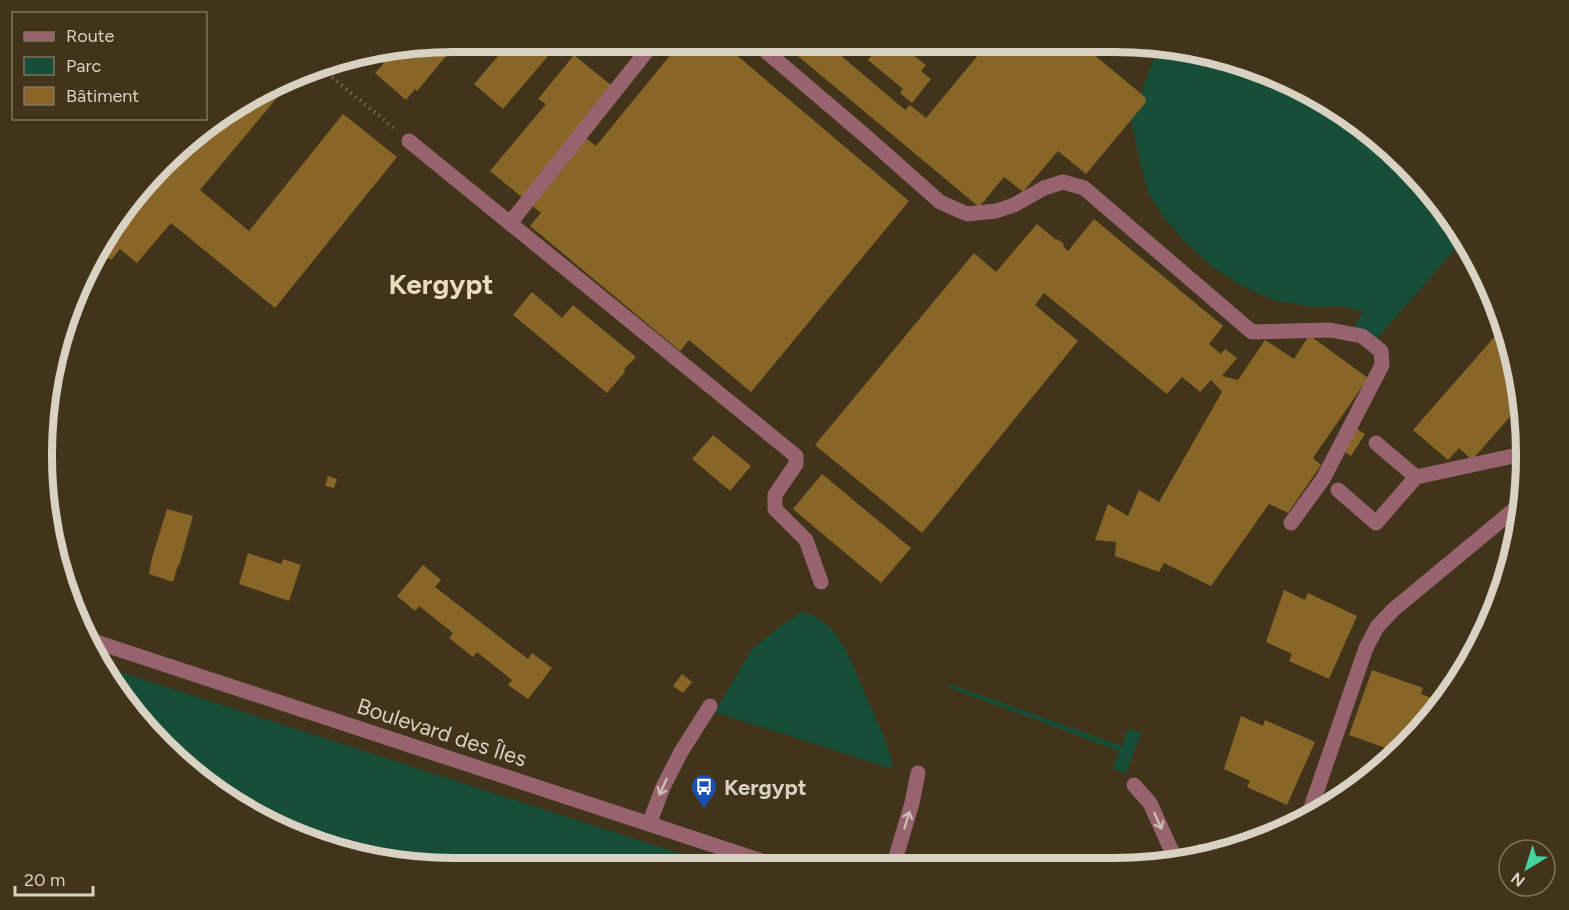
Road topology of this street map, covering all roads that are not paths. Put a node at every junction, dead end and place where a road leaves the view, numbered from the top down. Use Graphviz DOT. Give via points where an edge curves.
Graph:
graph roads {
  1 [pos="646,52"];
  2 [pos="767,52"];
  3 [pos="409,141"];
  4 [pos="510,223"];
  5 [pos="1376,443"];
  6 [pos="1516,455"];
  7 [pos="1416,477"];
  8 [pos="1338,490"];
  9 [pos="1513,511"];
  10 [pos="1291,523"];
  11 [pos="821,582"];
  12 [pos="99,643"];
  13 [pos="710,706"];
  14 [pos="918,773"];
  15 [pos="1134,785"];
  16 [pos="1312,806"];
  17 [pos="649,824"];
  18 [pos="1173,853"];
  19 [pos="753,858"];
  20 [pos="896,858"];
  1 -- 4 [label="street"];
  2 -- 10 [label="street" via="940,202 968,214 996,211 1063,182 1084,188 1252,332 1330,330 1362,336 1381,351 1382,365 1323,479"];
  3 -- 4 [label="street"];
  4 -- 11 [label="street" via="795,456 796,465 775,495 775,509 806,540"];
  5 -- 7 [label="street"];
  6 -- 7 [label="street"];
  7 -- 8 [label="street" via="1376,523"];
  9 -- 16 [label="street" via="1377,627 1366,648"];
  12 -- 17 [label="street, Boulevard des Îles"];
  13 -- 17 [label="street, one-way" via="681,752"];
  20 -- 14 [label="street, one-way"];
  15 -- 18 [label="street, one-way" via="1150,803"];
  17 -- 19 [label="street, Boulevard des Îles"];
}
